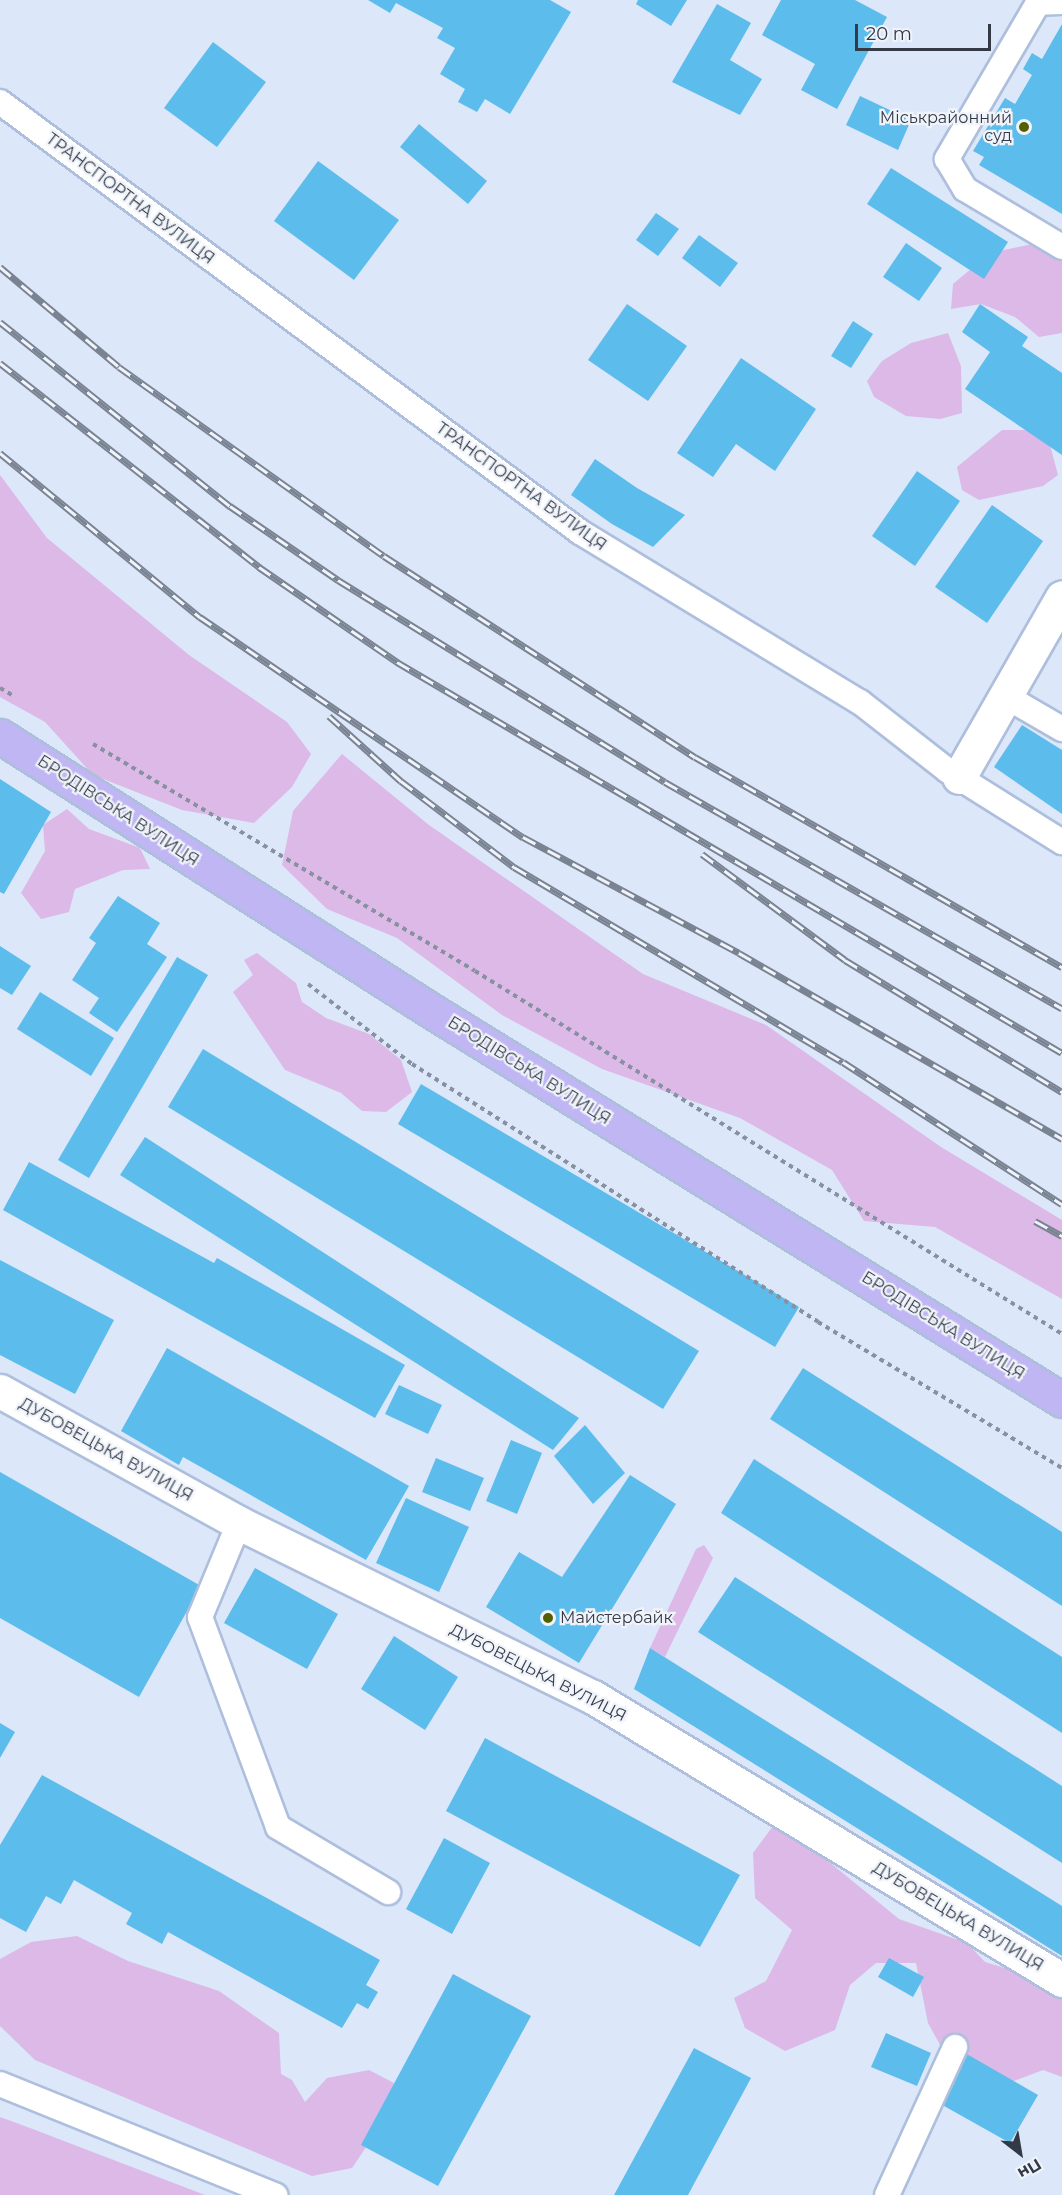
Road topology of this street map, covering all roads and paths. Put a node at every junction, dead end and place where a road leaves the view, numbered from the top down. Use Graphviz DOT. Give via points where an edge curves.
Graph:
graph roads {
  1 [pos="1062,2"];
  2 [pos="0,102"];
  3 [pos="1062,247"];
  4 [pos="1062,597"];
  5 [pos="0,688"];
  6 [pos="1005,696"];
  7 [pos="20,700"];
  8 [pos="1062,729"];
  9 [pos="0,736"];
  10 [pos="81,736"];
  11 [pos="959,777"];
  12 [pos="1062,842"];
  13 [pos="412,1064"];
  14 [pos="1062,1334"];
  15 [pos="0,1391"];
  16 [pos="1062,1400"];
  17 [pos="1062,1468"];
  18 [pos="239,1522"];
  19 [pos="388,1892"];
  20 [pos="1062,1980"];
  21 [pos="955,2047"];
  22 [pos="0,2084"];
  23 [pos="275,2195"];
  24 [pos="886,2195"];
  1 -- 3 [label="lane" via="1038,3 947,159 965,189"];
  2 -- 11 [label="lane, ТРАНСПОРТНА ВУЛИЦЯ" via="580,532 860,702"];
  4 -- 6 [label="street"];
  5 -- 7 [label="path"];
  6 -- 8 [label="lane"];
  6 -- 11 [label="street"];
  9 -- 16 [label="main road, БРОДІВСЬКА ВУЛИЦЯ" via="435,1013"];
  10 -- 14 [label="path" via="475,971"];
  11 -- 12 [label="lane, ТРАНСПОРТНА ВУЛИЦЯ"];
  13 -- 17 [label="path" via="818,1322"];
  15 -- 18 [label="street, ДУБОВЕЦЬКА ВУЛИЦЯ"];
  18 -- 19 [label="lane" via="200,1617 278,1827"];
  18 -- 20 [label="street, ДУБОВЕЦЬКА ВУЛИЦЯ" via="593,1697"];
  21 -- 24 [label="lane"];
  22 -- 23 [label="lane"];
}
